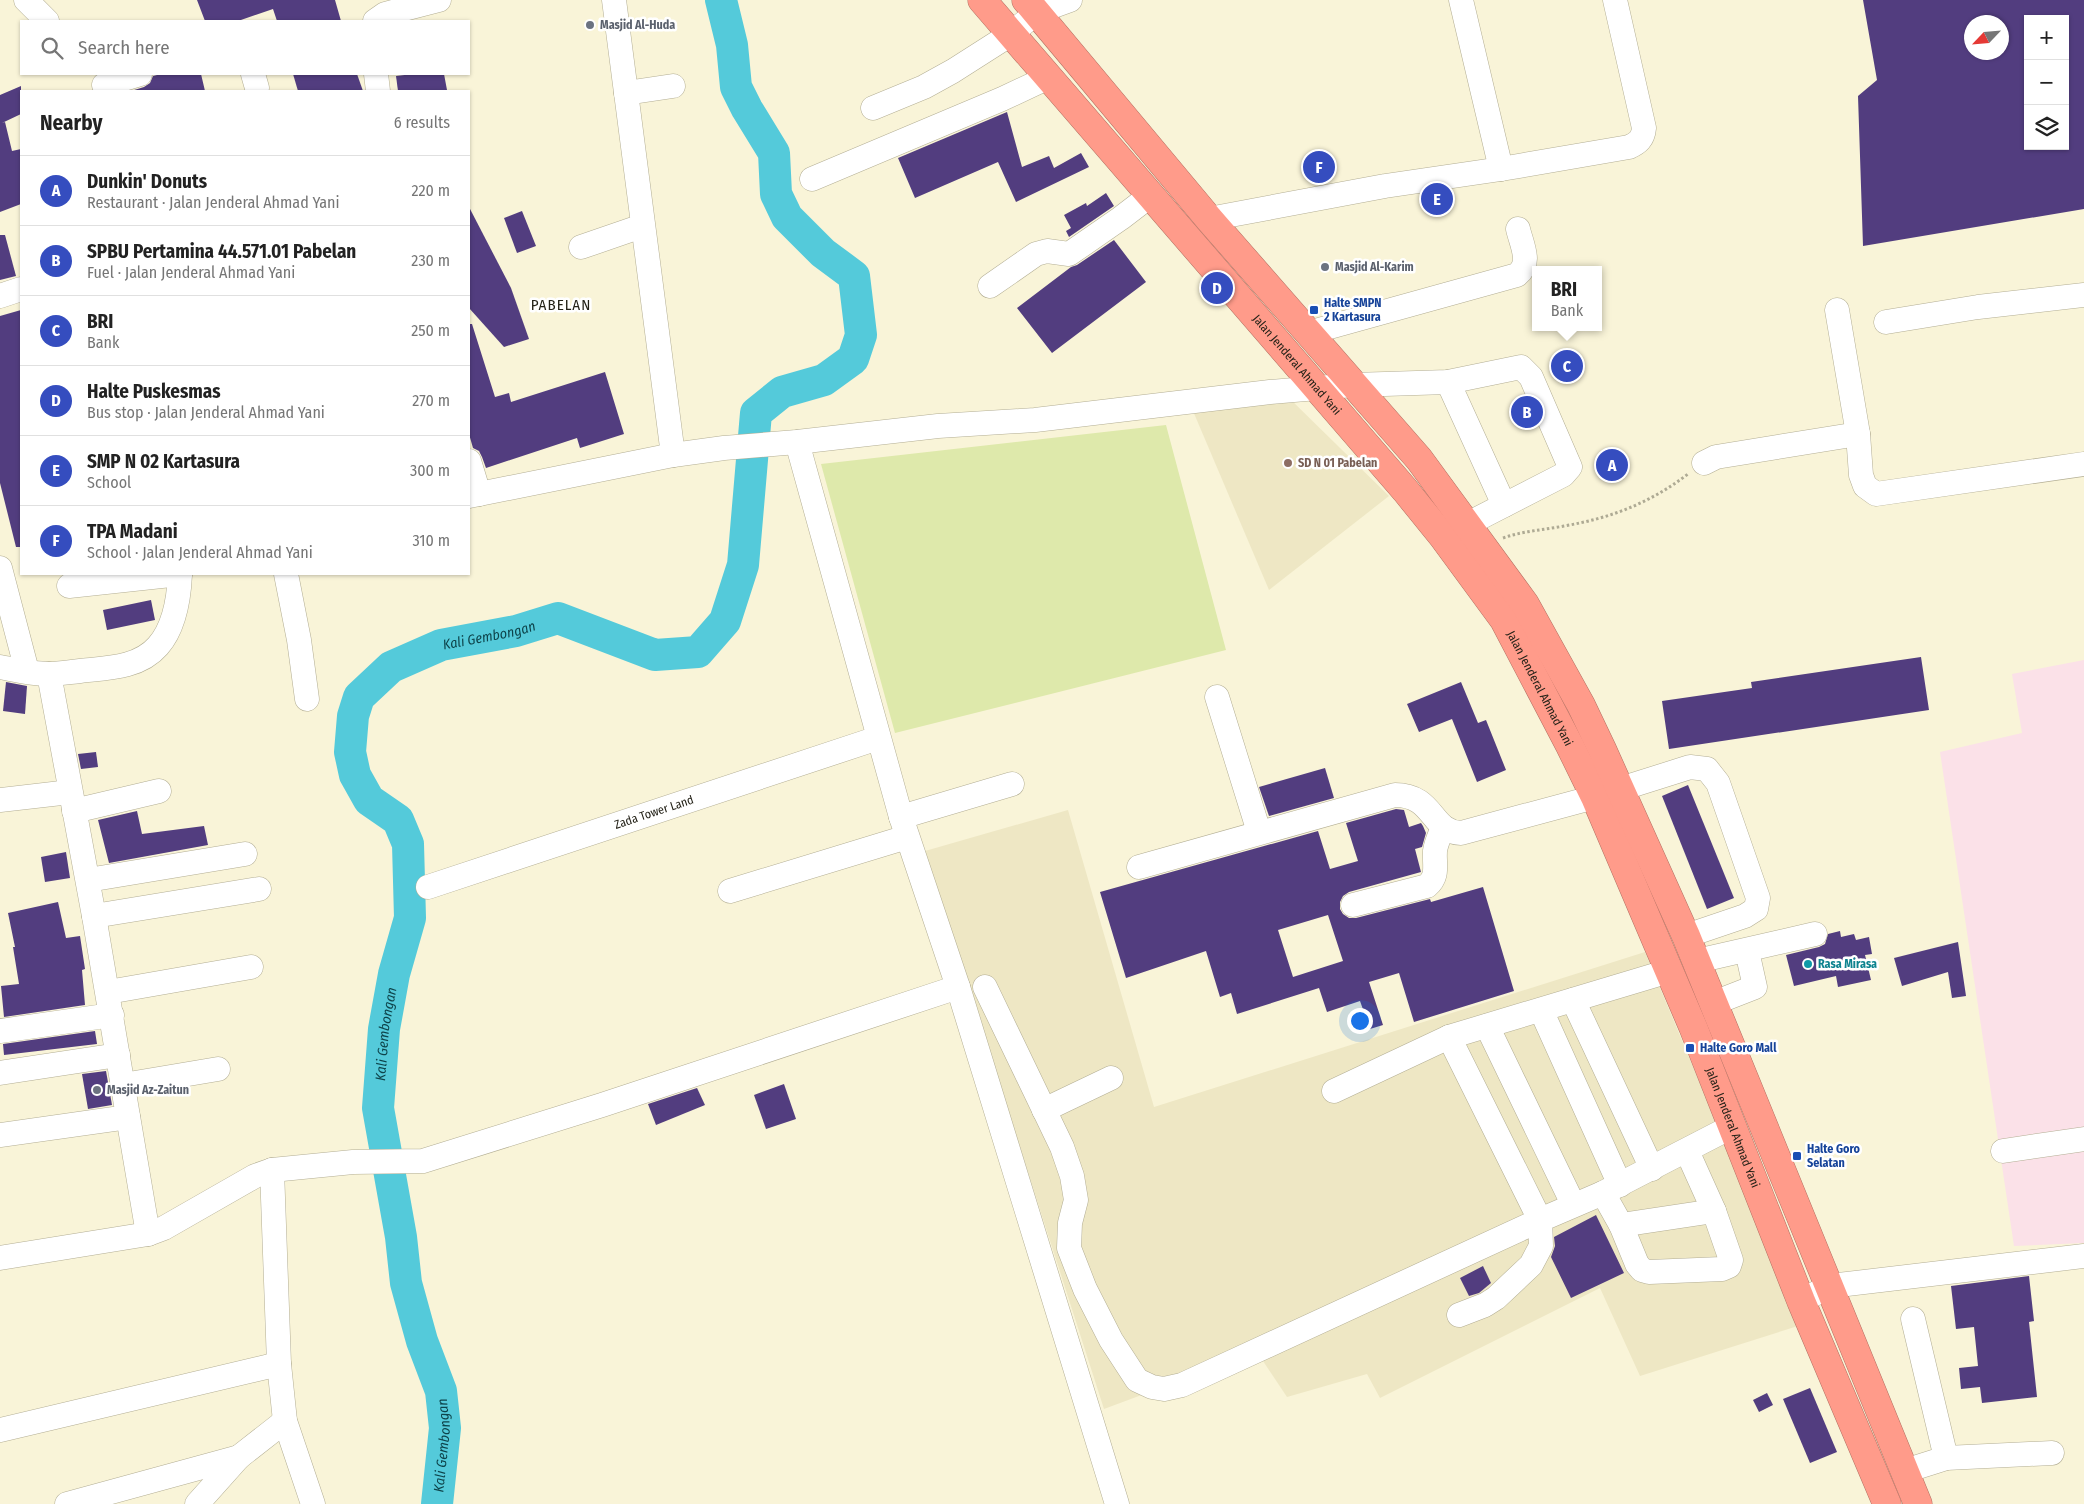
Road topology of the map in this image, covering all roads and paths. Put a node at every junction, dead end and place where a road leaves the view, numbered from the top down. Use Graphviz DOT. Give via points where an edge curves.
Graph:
graph roads {
  1 [pos="26,0"];
  2 [pos="439,0"];
  3 [pos="614,0"];
  4 [pos="982,0"];
  5 [pos="1070,0"];
  6 [pos="1461,0"];
  7 [pos="1615,0"];
  8 [pos="1031,6"];
  9 [pos="46,20"];
  10 [pos="376,20"];
  11 [pos="1011,34"];
  12 [pos="376,75"];
  13 [pos="1049,77"];
  14 [pos="673,86"];
  15 [pos="378,90"];
  16 [pos="626,93"];
  17 [pos="873,108"];
  18 [pos="1502,170"];
  19 [pos="812,179"];
  20 [pos="1151,195"];
  21 [pos="1209,219"];
  22 [pos="642,226"];
  23 [pos="1518,229"];
  24 [pos="581,247"];
  25 [pos="990,286"];
  26 [pos="20,289"];
  27 [pos="2084,295"];
  28 [pos="0,296"];
  29 [pos="1837,310"];
  30 [pos="1886,322"];
  31 [pos="1308,332"];
  32 [pos="1448,382"];
  33 [pos="1353,385"];
  34 [pos="1318,387"];
  35 [pos="1858,434"];
  36 [pos="786,443"];
  37 [pos="673,455"];
  38 [pos="1704,462"];
  39 [pos="2084,464"];
  40 [pos="470,468"];
  41 [pos="474,495"];
  42 [pos="1504,505"];
  43 [pos="1467,523"];
  44 [pos="1443,537"];
  45 [pos="1484,546"];
  46 [pos="0,568"];
  47 [pos="171,575"];
  48 [pos="180,575"];
  49 [pos="286,575"];
  50 [pos="69,586"];
  51 [pos="0,667"];
  52 [pos="38,673"];
  53 [pos="1217,697"];
  54 [pos="307,699"];
  55 [pos="878,738"];
  56 [pos="1012,784"];
  57 [pos="1620,788"];
  58 [pos="159,791"];
  59 [pos="1595,797"];
  60 [pos="0,800"];
  61 [pos="72,801"];
  62 [pos="904,827"];
  63 [pos="1443,827"];
  64 [pos="1259,832"];
  65 [pos="244,854"];
  66 [pos="1139,867"];
  67 [pos="88,880"];
  68 [pos="428,887"];
  69 [pos="259,889"];
  70 [pos="730,891"];
  71 [pos="1353,905"];
  72 [pos="94,916"];
  73 [pos="1814,934"];
  74 [pos="1686,936"];
  75 [pos="1747,951"];
  76 [pos="1697,961"];
  77 [pos="251,967"];
  78 [pos="1669,971"];
  79 [pos="985,986"];
  80 [pos="958,987"];
  81 [pos="1574,1000"];
  82 [pos="1714,1003"];
  83 [pos="110,1004"];
  84 [pos="1541,1010"];
  85 [pos="1487,1026"];
  86 [pos="0,1031"];
  87 [pos="1449,1037"];
  88 [pos="118,1055"];
  89 [pos="218,1069"];
  90 [pos="0,1073"];
  91 [pos="1111,1078"];
  92 [pos="123,1085"];
  93 [pos="1334,1091"];
  94 [pos="1044,1110"];
  95 [pos="128,1117"];
  96 [pos="1731,1127"];
  97 [pos="0,1135"];
  98 [pos="2084,1139"];
  99 [pos="1687,1150"];
  100 [pos="2003,1151"];
  101 [pos="1652,1168"];
  102 [pos="272,1170"];
  103 [pos="1611,1189"];
  104 [pos="1573,1204"];
  105 [pos="1714,1211"];
  106 [pos="1540,1220"];
  107 [pos="1621,1225"];
  108 [pos="148,1234"];
  109 [pos="2084,1256"];
  110 [pos="0,1258"];
  111 [pos="1830,1286"];
  112 [pos="1801,1301"];
  113 [pos="1459,1315"];
  114 [pos="1913,1319"];
  115 [pos="279,1364"];
  116 [pos="286,1421"];
  117 [pos="0,1430"];
  118 [pos="2052,1453"];
  119 [pos="239,1457"];
  120 [pos="1946,1458"];
  121 [pos="1905,1471"];
  122 [pos="67,1504"];
  123 [pos="197,1504"];
  124 [pos="313,1504"];
  125 [pos="1117,1504"];
  126 [pos="1888,1504"];
  127 [pos="1918,1504"];
  1 -- 9 [label="street"];
  2 -- 10 [label="street" via="384,14"];
  3 -- 16 [label="street"];
  4 -- 11 [label="highway, Jalan Jenderal Ahmad Yani"];
  5 -- 8 [label="street"];
  6 -- 18 [label="street"];
  7 -- 18 [label="street" via="1644,128 1641,140 1629,147"];
  8 -- 11 [label="street"];
  8 -- 21 [label="highway"];
  11 -- 13 [label="highway, Jalan Jenderal Ahmad Yani"];
  11 -- 17 [label="street" via="953,72"];
  12 -- 15 [label="street"];
  13 -- 19 [label="street"];
  13 -- 20 [label="highway, Jalan Jenderal Ahmad Yani"];
  14 -- 16 [label="street"];
  16 -- 22 [label="street"];
  18 -- 21 [label="street" via="1384,186"];
  20 -- 25 [label="street" via="1069,254 1047,251 1036,254"];
  20 -- 34 [label="highway, Jalan Jenderal Ahmad Yani"];
  21 -- 31 [label="highway"];
  22 -- 24 [label="street"];
  22 -- 37 [label="street"];
  23 -- 31 [label="street" via="1526,263 1517,275"];
  26 -- 28 [label="street"];
  27 -- 30 [label="street"];
  29 -- 35 [label="street"];
  31 -- 33 [label="highway"];
  32 -- 33 [label="street"];
  32 -- 42 [label="street"];
  32 -- 42 [label="street" via="1521,367 1532,377 1570,468 1563,475"];
  33 -- 34 [label="street"];
  33 -- 43 [label="highway" via="1419,459"];
  34 -- 36 [label="street" via="1035,420 938,426"];
  34 -- 44 [label="highway, Jalan Jenderal Ahmad Yani"];
  35 -- 38 [label="street" via="1716,457"];
  35 -- 39 [label="street" via="1861,475 1865,486 1876,494"];
  36 -- 37 [label="street"];
  36 -- 55 [label="street"];
  37 -- 41 [label="street"];
  38 -- 45 [label="path" via="1634,508 1602,518 1518,533"];
  40 -- 41 [label="street"];
  42 -- 43 [label="street"];
  43 -- 44 [label="street"];
  43 -- 45 [label="highway"];
  44 -- 59 [label="highway, Jalan Jenderal Ahmad Yani" via="1504,620"];
  45 -- 57 [label="highway" via="1525,604 1581,705"];
  46 -- 52 [label="street"];
  47 -- 50 [label="street"];
  48 -- 52 [label="street" via="169,626 151,653 126,665"];
  49 -- 54 [label="street"];
  51 -- 52 [label="street"];
  52 -- 61 [label="street"];
  53 -- 64 [label="street"];
  55 -- 62 [label="street"];
  55 -- 68 [label="street, Zada Tower Land"];
  56 -- 62 [label="street"];
  57 -- 59 [label="street"];
  57 -- 74 [label="highway"];
  57 -- 74 [label="street" via="1690,767 1707,769 1718,783 1758,898 1756,909 1745,916"];
  58 -- 61 [label="street"];
  59 -- 63 [label="street" via="1461,833 1452,833"];
  59 -- 78 [label="highway, Jalan Jenderal Ahmad Yani"];
  60 -- 61 [label="street"];
  61 -- 67 [label="street"];
  62 -- 70 [label="street"];
  62 -- 80 [label="street"];
  63 -- 64 [label="street" via="1416,798 1395,795"];
  63 -- 71 [label="street" via="1435,850 1433,881 1427,886"];
  64 -- 66 [label="street"];
  65 -- 67 [label="street"];
  67 -- 72 [label="street"];
  69 -- 72 [label="street"];
  72 -- 83 [label="street"];
  73 -- 75 [label="street"];
  74 -- 76 [label="highway"];
  75 -- 76 [label="street"];
  75 -- 82 [label="street" via="1755,987"];
  76 -- 82 [label="highway"];
  77 -- 83 [label="street"];
  78 -- 81 [label="street"];
  78 -- 96 [label="highway, Jalan Jenderal Ahmad Yani"];
  79 -- 94 [label="street"];
  80 -- 102 [label="street" via="423,1161 353,1162"];
  80 -- 125 [label="street"];
  81 -- 84 [label="street"];
  81 -- 101 [label="street"];
  82 -- 111 [label="highway"];
  83 -- 86 [label="street"];
  83 -- 88 [label="street"];
  84 -- 85 [label="street"];
  84 -- 103 [label="street"];
  85 -- 87 [label="street"];
  85 -- 104 [label="street"];
  87 -- 93 [label="street"];
  87 -- 106 [label="street"];
  88 -- 90 [label="street"];
  88 -- 92 [label="street"];
  89 -- 92 [label="street"];
  91 -- 94 [label="street"];
  92 -- 95 [label="street"];
  94 -- 106 [label="street" via="1062,1146 1072,1176 1076,1200 1070,1222 1069,1248 1111,1340 1137,1380 1152,1387 1182,1386"];
  95 -- 97 [label="street"];
  95 -- 108 [label="street"];
  96 -- 99 [label="street"];
  96 -- 112 [label="highway, Jalan Jenderal Ahmad Yani"];
  98 -- 100 [label="street"];
  99 -- 101 [label="street"];
  99 -- 105 [label="street"];
  101 -- 103 [label="street"];
  102 -- 108 [label="street"];
  102 -- 115 [label="street"];
  103 -- 104 [label="street"];
  103 -- 107 [label="street"];
  104 -- 106 [label="street"];
  105 -- 107 [label="street"];
  105 -- 107 [label="street" via="1731,1260 1729,1266 1722,1269 1642,1270"];
  106 -- 113 [label="street" via="1541,1246 1531,1265 1496,1298"];
  108 -- 110 [label="street"];
  109 -- 111 [label="street"];
  111 -- 112 [label="street"];
  111 -- 121 [label="highway"];
  112 -- 126 [label="highway, Jalan Jenderal Ahmad Yani"];
  114 -- 120 [label="street"];
  115 -- 116 [label="street"];
  115 -- 117 [label="street"];
  116 -- 119 [label="street"];
  116 -- 124 [label="street"];
  118 -- 120 [label="street"];
  119 -- 122 [label="street"];
  119 -- 123 [label="street"];
  120 -- 121 [label="street"];
  121 -- 127 [label="highway"];
}
